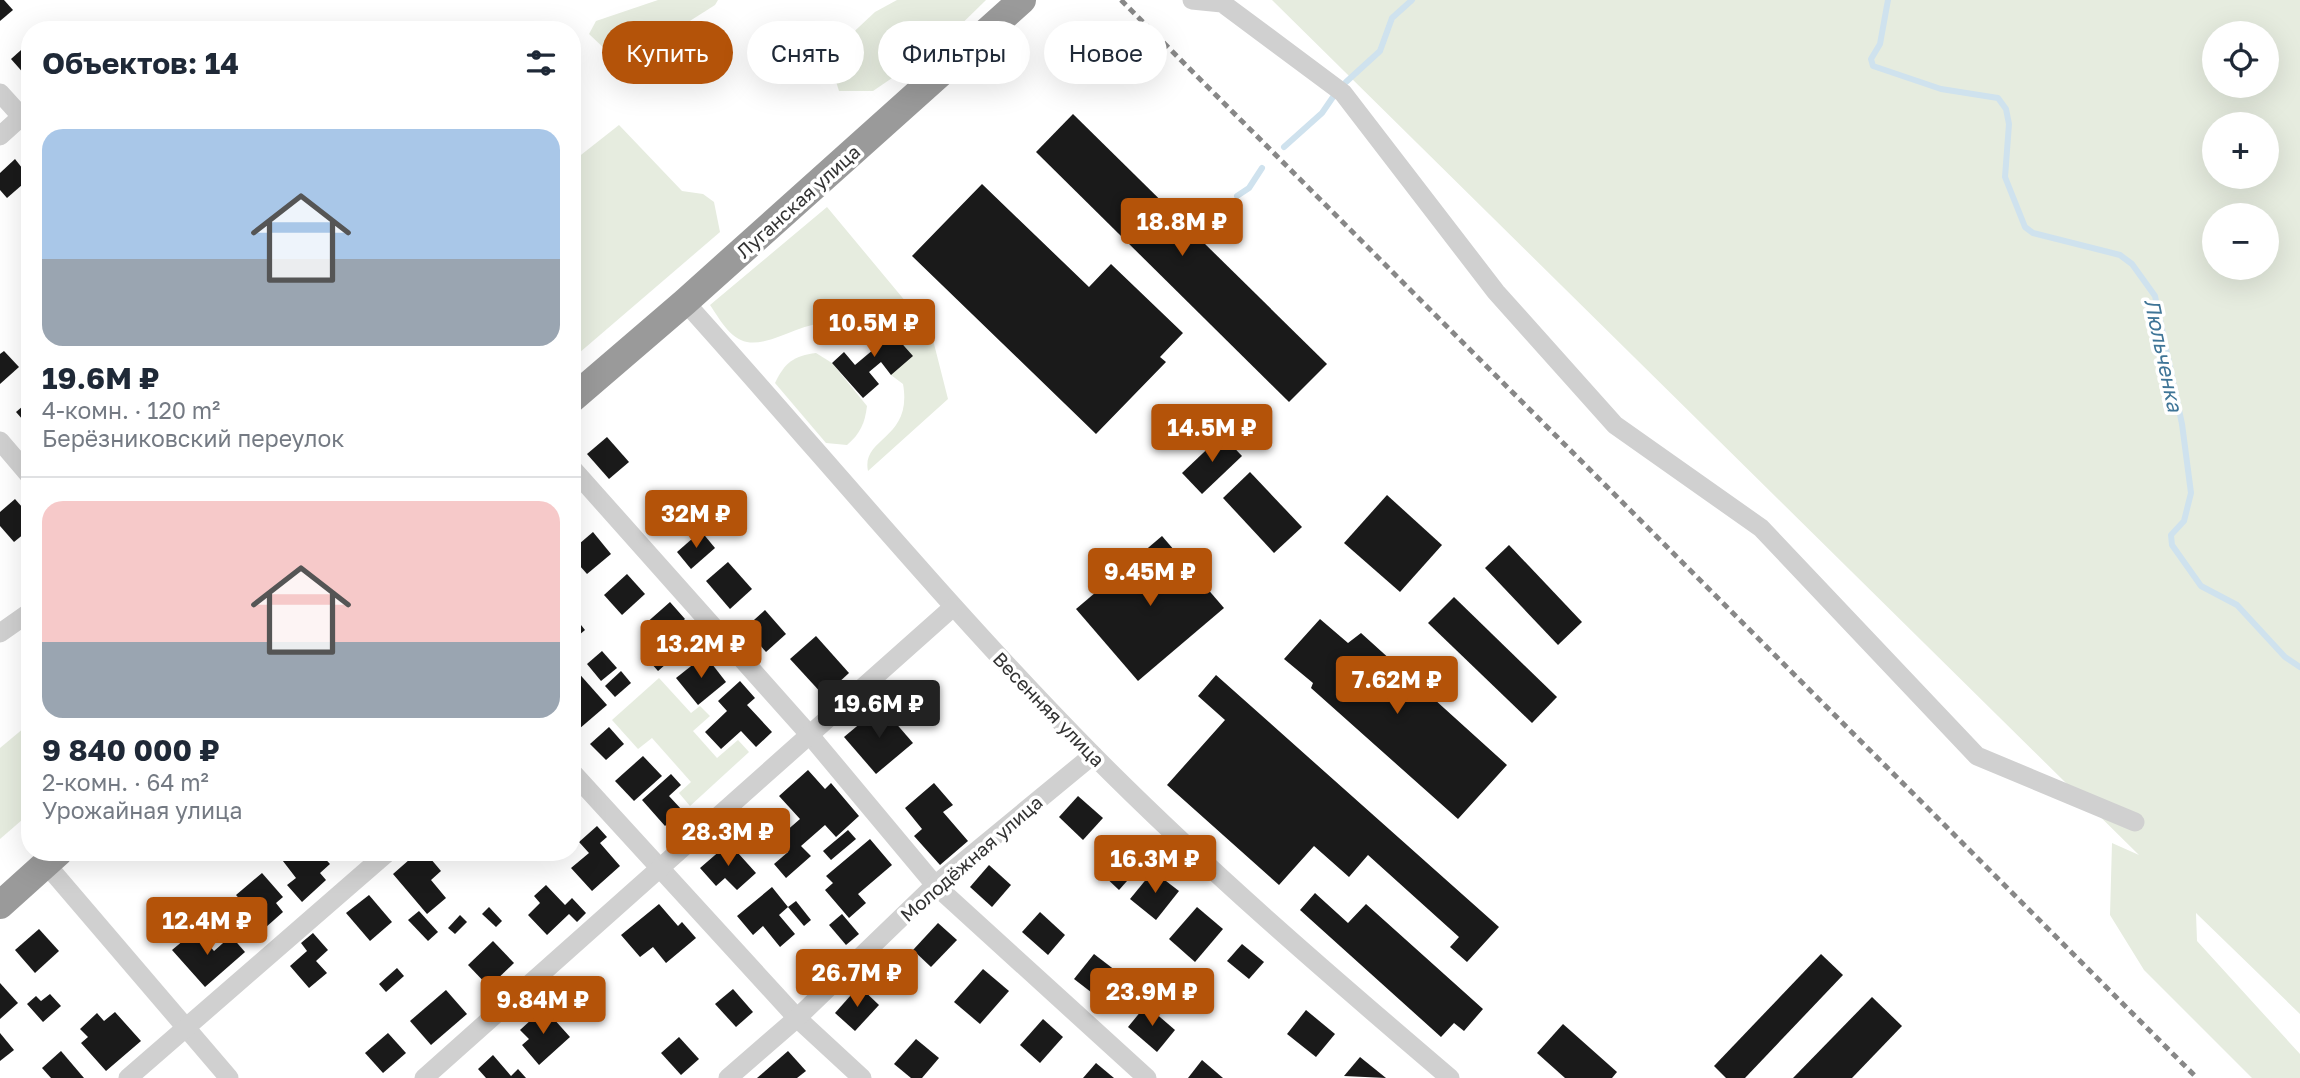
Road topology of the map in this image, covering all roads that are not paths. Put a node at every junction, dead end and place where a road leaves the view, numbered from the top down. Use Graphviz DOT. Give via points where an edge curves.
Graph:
graph roads {
  1 [pos="1022,0"];
  2 [pos="1192,0"];
  3 [pos="0,93"];
  4 [pos="21,116"];
  5 [pos="21,125"];
  6 [pos="0,136"];
  7 [pos="685,302"];
  8 [pos="581,391"];
  9 [pos="0,441"];
  10 [pos="21,466"];
  11 [pos="581,478"];
  12 [pos="952,608"];
  13 [pos="21,618"];
  14 [pos="0,633"];
  15 [pos="808,733"];
  16 [pos="1093,755"];
  17 [pos="581,782"];
  18 [pos="2135,822"];
  19 [pos="50,861"];
  20 [pos="55,861"];
  21 [pos="378,861"];
  22 [pos="661,866"];
  23 [pos="935,885"];
  24 [pos="0,905"];
  25 [pos="797,1018"];
  26 [pos="183,1029"];
  27 [pos="128,1078"];
  28 [pos="229,1078"];
  29 [pos="424,1078"];
  30 [pos="728,1078"];
  31 [pos="862,1078"];
  32 [pos="1147,1078"];
  33 [pos="1450,1078"];
  1 -- 7 [label="highway, Луганская улица"];
  2 -- 18 [label="street" via="1222,3 1343,93 1496,292 1615,425 1761,528 1977,756"];
  3 -- 4 [label="street"];
  5 -- 6 [label="street"];
  7 -- 8 [label="highway, Луганская улица"];
  7 -- 12 [label="street, Весенняя улица" via="838,472"];
  9 -- 10 [label="street"];
  11 -- 15 [label="street"];
  12 -- 15 [label="street"];
  12 -- 16 [label="street, Весенняя улица"];
  13 -- 14 [label="street"];
  15 -- 22 [label="street"];
  15 -- 23 [label="street"];
  16 -- 23 [label="street, Молодёжная улица"];
  16 -- 33 [label="street, Весенняя улица" via="1248,905"];
  17 -- 22 [label="street"];
  19 -- 24 [label="highway"];
  20 -- 26 [label="street"];
  21 -- 26 [label="street"];
  22 -- 25 [label="street"];
  22 -- 29 [label="street"];
  23 -- 25 [label="street, Молодёжная улица"];
  23 -- 32 [label="street"];
  25 -- 30 [label="street, Молодёжная улица"];
  25 -- 31 [label="street"];
  26 -- 27 [label="street"];
  26 -- 28 [label="street"];
}
